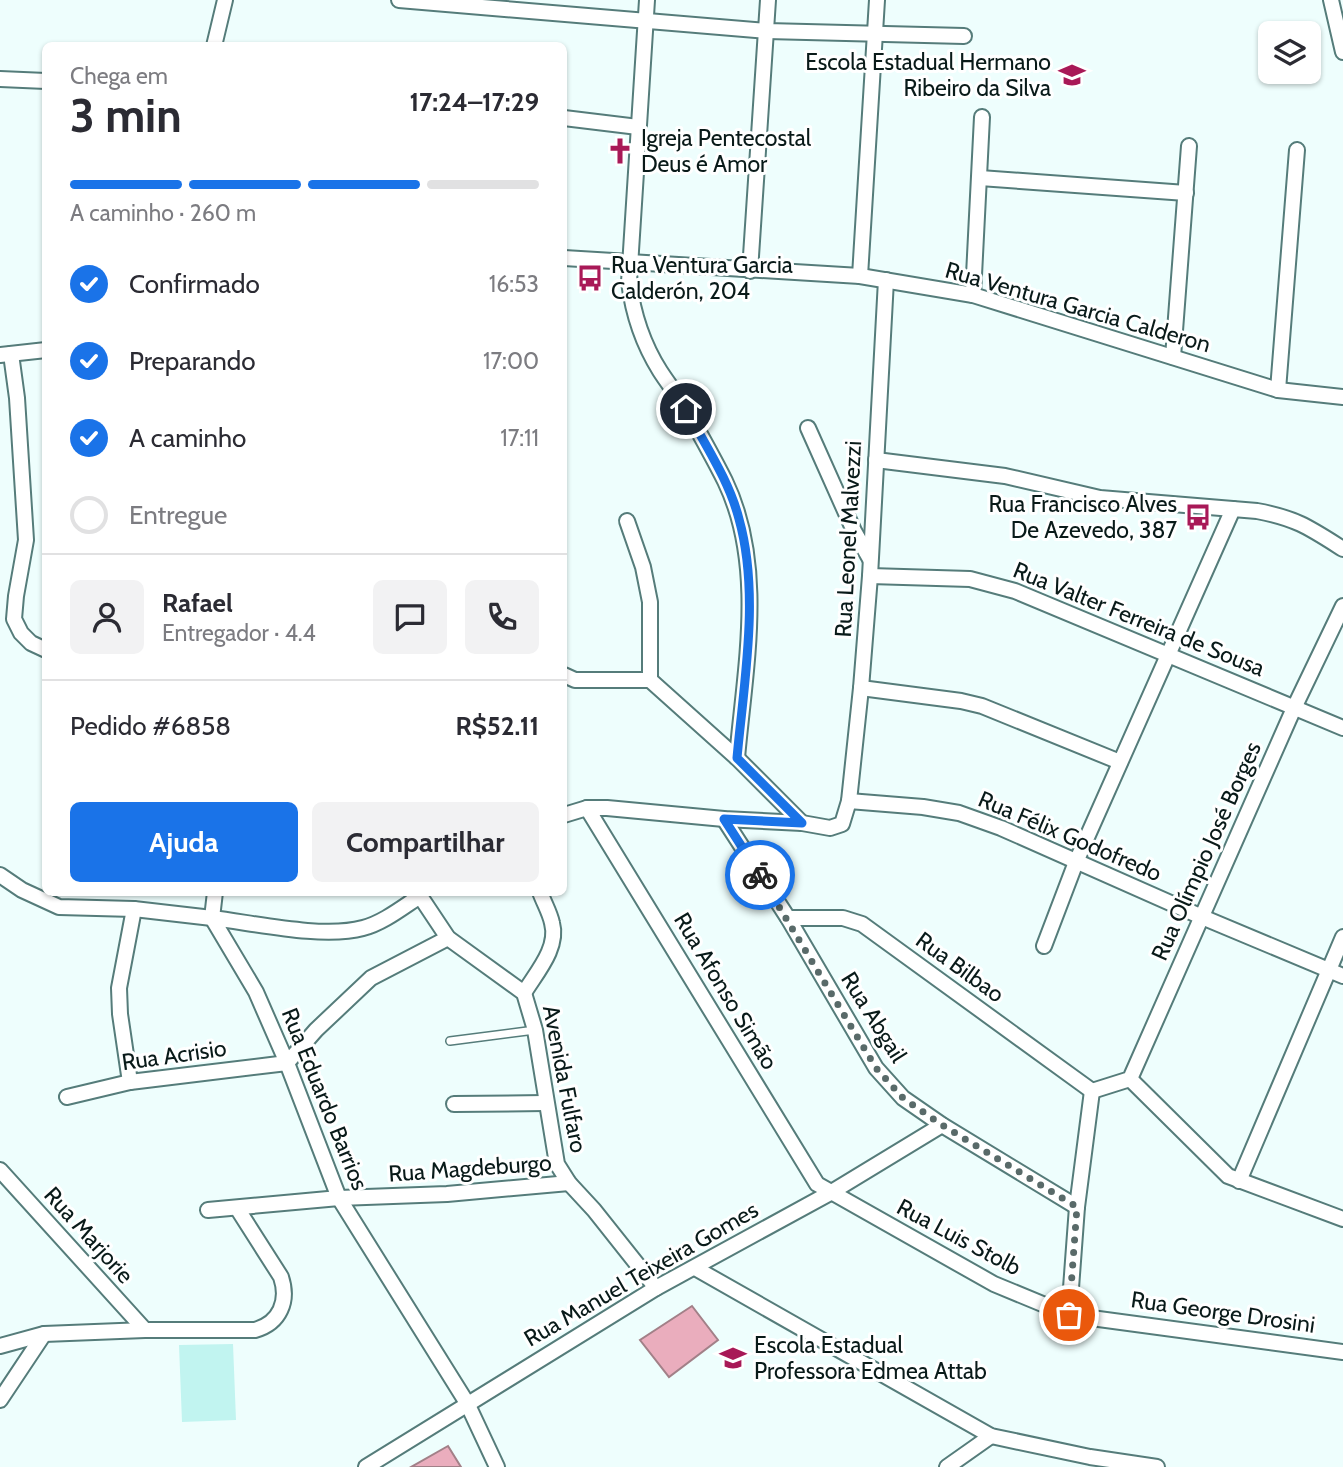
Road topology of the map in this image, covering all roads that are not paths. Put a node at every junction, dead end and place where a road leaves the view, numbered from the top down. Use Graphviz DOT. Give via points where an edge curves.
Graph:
graph roads {
  1 [pos="225,0"];
  2 [pos="399,0"];
  3 [pos="647,0"];
  4 [pos="768,0"];
  5 [pos="877,0"];
  6 [pos="1331,0"];
  7 [pos="646,21"];
  8 [pos="766,30"];
  9 [pos="876,33"];
  10 [pos="964,36"];
  11 [pos="215,42"];
  12 [pos="1343,52"];
  13 [pos="0,79"];
  14 [pos="42,81"];
  15 [pos="982,117"];
  16 [pos="567,118"];
  17 [pos="638,127"];
  18 [pos="1189,146"];
  19 [pos="1297,150"];
  20 [pos="980,178"];
  21 [pos="1186,193"];
  22 [pos="567,258"];
  23 [pos="630,260"];
  24 [pos="750,271"];
  25 [pos="860,276"];
  26 [pos="886,281"];
  27 [pos="973,295"];
  28 [pos="42,350"];
  29 [pos="6,355"];
  30 [pos="1173,357"];
  31 [pos="1278,390"];
  32 [pos="1343,397"];
  33 [pos="808,428"];
  34 [pos="876,460"];
  35 [pos="1233,509"];
  36 [pos="627,521"];
  37 [pos="1343,549"];
  38 [pos="871,560"];
  39 [pos="870,576"];
  40 [pos="1343,606"];
  41 [pos="42,648"];
  42 [pos="1168,657"];
  43 [pos="567,676"];
  44 [pos="650,680"];
  45 [pos="861,688"];
  46 [pos="1294,708"];
  47 [pos="1343,728"];
  48 [pos="737,758"];
  49 [pos="1120,762"];
  50 [pos="849,801"];
  51 [pos="587,808"];
  52 [pos="567,815"];
  53 [pos="724,819"];
  54 [pos="802,823"];
  55 [pos="1076,862"];
  56 [pos="0,875"];
  57 [pos="215,896"];
  58 [pos="417,896"];
  59 [pos="421,896"];
  60 [pos="542,896"];
  61 [pos="134,909"];
  62 [pos="1202,917"];
  63 [pos="212,918"];
  64 [pos="788,918"];
  65 [pos="1343,937"];
  66 [pos="448,939"];
  67 [pos="1044,946"];
  68 [pos="1336,973"];
  69 [pos="524,993"];
  70 [pos="535,1030"];
  71 [pos="450,1041"];
  72 [pos="287,1063"];
  73 [pos="1130,1079"];
  74 [pos="130,1082"];
  75 [pos="1092,1091"];
  76 [pos="67,1097"];
  77 [pos="545,1102"];
  78 [pos="454,1104"];
  79 [pos="942,1125"];
  80 [pos="0,1170"];
  81 [pos="1239,1181"];
  82 [pos="569,1183"];
  83 [pos="830,1194"];
  84 [pos="339,1198"];
  85 [pos="1077,1207"];
  86 [pos="237,1208"];
  87 [pos="208,1210"];
  88 [pos="1343,1219"];
  89 [pos="695,1268"];
  90 [pos="656,1288"];
  91 [pos="1069,1315"];
  92 [pos="145,1330"];
  93 [pos="44,1334"];
  94 [pos="0,1346"];
  95 [pos="1343,1352"];
  96 [pos="0,1400"];
  97 [pos="467,1403"];
  98 [pos="991,1436"];
  99 [pos="1089,1462"];
  100 [pos="366,1467"];
  101 [pos="497,1467"];
  102 [pos="947,1467"];
  103 [pos="1157,1467"];
  1 -- 11 [label="street"];
  2 -- 7 [label="street"];
  3 -- 7 [label="street"];
  4 -- 8 [label="street"];
  5 -- 9 [label="street"];
  6 -- 12 [label="street"];
  7 -- 8 [label="street"];
  7 -- 17 [label="street"];
  8 -- 9 [label="street"];
  8 -- 24 [label="street"];
  9 -- 10 [label="street"];
  9 -- 25 [label="street"];
  13 -- 14 [label="street"];
  15 -- 20 [label="street"];
  16 -- 17 [label="street"];
  17 -- 23 [label="street"];
  18 -- 21 [label="street"];
  19 -- 31 [label="street"];
  20 -- 21 [label="street"];
  20 -- 27 [label="street"];
  21 -- 30 [label="street"];
  22 -- 23 [label="street, Rua Ventura Garcia Calderon"];
  23 -- 24 [label="street, Rua Ventura Garcia Calderon"];
  23 -- 48 [label="street" via="633,309 642,335 725,482 739,517 750,578"];
  24 -- 25 [label="street, Rua Ventura Garcia Calderon"];
  25 -- 26 [label="street, Rua Ventura Garcia Calderon"];
  26 -- 27 [label="street, Rua Ventura Garcia Calderon"];
  26 -- 34 [label="street, Rua Leonel Malvezzi"];
  27 -- 30 [label="street, Rua Ventura Garcia Calderon"];
  28 -- 29 [label="street"];
  29 -- 41 [label="street" via="17,398 26,540 14,619 21,633"];
  30 -- 31 [label="street, Rua Ventura Garcia Calderon"];
  31 -- 32 [label="street, Rua Ventura Garcia Calderon"];
  33 -- 38 [label="street" via="853,531"];
  34 -- 35 [label="street" via="1005,476 1100,498"];
  34 -- 38 [label="street, Rua Leonel Malvezzi"];
  35 -- 37 [label="street" via="1281,515"];
  35 -- 42 [label="street"];
  36 -- 44 [label="street" via="650,602"];
  38 -- 39 [label="street, Rua Leonel Malvezzi"];
  39 -- 42 [label="street, Rua Valter Ferreira de Sousa" via="970,579 998,585"];
  39 -- 45 [label="street, Rua Leonel Malvezzi"];
  40 -- 46 [label="street, Rua Olímpio José Borges"];
  42 -- 46 [label="street, Rua Valter Ferreira de Sousa"];
  42 -- 49 [label="street"];
  43 -- 44 [label="street"];
  44 -- 48 [label="street"];
  45 -- 49 [label="street" via="982,706"];
  45 -- 50 [label="street, Rua Leonel Malvezzi"];
  46 -- 47 [label="street, Rua Valter Ferreira de Sousa"];
  46 -- 62 [label="street, Rua Olímpio José Borges"];
  48 -- 54 [label="street"];
  49 -- 55 [label="street"];
  50 -- 54 [label="street" via="837,828"];
  50 -- 55 [label="street, Rua Félix Godofredo" via="959,813"];
  51 -- 52 [label="street"];
  51 -- 53 [label="street"];
  51 -- 83 [label="street, Rua Afonso Simão" via="817,1184"];
  53 -- 54 [label="street"];
  53 -- 64 [label="street, Rua Abgail"];
  55 -- 62 [label="street, Rua Félix Godofredo"];
  55 -- 67 [label="street"];
  56 -- 61 [label="street" via="58,907"];
  57 -- 63 [label="street"];
  58 -- 63 [label="street" via="365,928 346,931"];
  59 -- 66 [label="street, Avenida Fulfaro"];
  60 -- 69 [label="street" via="554,933 550,950"];
  61 -- 63 [label="street"];
  61 -- 74 [label="street" via="119,988"];
  62 -- 68 [label="street, Rua Félix Godofredo"];
  62 -- 73 [label="street, Rua Olímpio José Borges"];
  63 -- 72 [label="street, Rua Eduardo Barrios" via="256,992"];
  64 -- 75 [label="street, Rua Bilbao" via="843,918 862,924"];
  64 -- 79 [label="street, Rua Abgail" via="876,1068 903,1098"];
  65 -- 68 [label="street"];
  66 -- 69 [label="street, Avenida Fulfaro"];
  66 -- 72 [label="street" via="371,978"];
  68 -- 81 [label="street"];
  69 -- 70 [label="street, Avenida Fulfaro"];
  70 -- 71 [label="lane"];
  70 -- 77 [label="street, Avenida Fulfaro"];
  72 -- 74 [label="street, Rua Acrisio"];
  72 -- 84 [label="street, Rua Eduardo Barrios"];
  73 -- 75 [label="street"];
  73 -- 81 [label="street"];
  74 -- 76 [label="street, Rua Acrisio"];
  75 -- 85 [label="street"];
  77 -- 78 [label="street"];
  77 -- 82 [label="street, Avenida Fulfaro" via="556,1164"];
  79 -- 83 [label="street, Rua Manuel Teixeira Gomes"];
  79 -- 85 [label="street, Rua Abgail"];
  80 -- 92 [label="street, Rua Marjorie"];
  81 -- 88 [label="street"];
  82 -- 84 [label="street, Rua Magdeburgo"];
  82 -- 90 [label="street, Avenida Fulfaro"];
  83 -- 89 [label="street, Rua Manuel Teixeira Gomes"];
  83 -- 91 [label="street, Rua Luis Stolb" via="994,1284"];
  84 -- 86 [label="street, Rua Magdeburgo"];
  84 -- 97 [label="street, Rua Eduardo Barrios"];
  85 -- 91 [label="street"];
  86 -- 87 [label="street, Rua Magdeburgo"];
  86 -- 92 [label="street" via="285,1288 276,1318 268,1327 255,1330"];
  89 -- 90 [label="street, Rua Manuel Teixeira Gomes"];
  89 -- 98 [label="street"];
  90 -- 97 [label="street, Rua Manuel Teixeira Gomes"];
  91 -- 95 [label="street, Rua George Drosini"];
  92 -- 93 [label="street"];
  93 -- 94 [label="street"];
  93 -- 96 [label="street"];
  97 -- 100 [label="street, Rua Manuel Teixeira Gomes"];
  97 -- 101 [label="street, Rua Eduardo Barrios"];
  98 -- 99 [label="street"];
  98 -- 102 [label="street"];
  99 -- 103 [label="street"];
}
